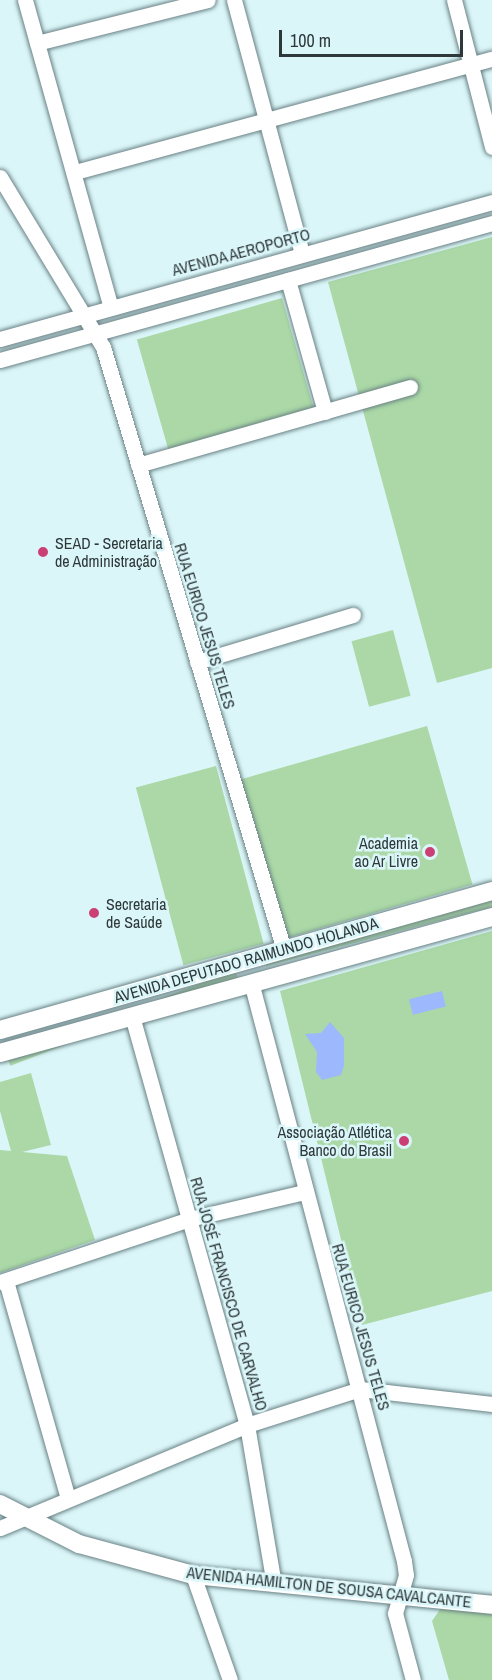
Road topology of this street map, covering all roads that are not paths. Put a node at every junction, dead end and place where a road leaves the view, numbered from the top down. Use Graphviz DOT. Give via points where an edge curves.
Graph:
graph roads {
  1 [pos="25,0"];
  2 [pos="208,0"];
  3 [pos="234,0"];
  4 [pos="454,0"];
  5 [pos="37,43"];
  6 [pos="492,59"];
  7 [pos="471,65"];
  8 [pos="266,120"];
  9 [pos="492,147"];
  10 [pos="75,172"];
  11 [pos="0,177"];
  12 [pos="492,202"];
  13 [pos="492,223"];
  14 [pos="302,254"];
  15 [pos="288,279"];
  16 [pos="111,307"];
  17 [pos="87,315"];
  18 [pos="97,333"];
  19 [pos="0,339"];
  20 [pos="0,360"];
  21 [pos="410,387"];
  22 [pos="325,412"];
  23 [pos="138,465"];
  24 [pos="353,615"];
  25 [pos="197,662"];
  26 [pos="492,891"];
  27 [pos="492,917"];
  28 [pos="284,950"];
  29 [pos="251,982"];
  30 [pos="132,1016"];
  31 [pos="0,1030"];
  32 [pos="0,1053"];
  33 [pos="304,1192"];
  34 [pos="189,1219"];
  35 [pos="3,1281"];
  36 [pos="360,1389"];
  37 [pos="492,1404"];
  38 [pos="247,1425"];
  39 [pos="68,1498"];
  40 [pos="0,1504"];
  41 [pos="24,1518"];
  42 [pos="0,1528"];
  43 [pos="193,1575"];
  44 [pos="274,1584"];
  45 [pos="397,1596"];
  46 [pos="492,1605"];
  47 [pos="230,1680"];
  48 [pos="413,1680"];
  1 -- 5 [label="street"];
  2 -- 5 [label="street"];
  3 -- 8 [label="street"];
  4 -- 7 [label="street"];
  5 -- 10 [label="street"];
  6 -- 7 [label="street"];
  7 -- 8 [label="street"];
  7 -- 9 [label="street"];
  8 -- 10 [label="street"];
  8 -- 14 [label="street"];
  10 -- 16 [label="street"];
  11 -- 17 [label="street, RUA EURICO JESUS TELES"];
  12 -- 14 [label="street, AVENIDA AEROPORTO"];
  13 -- 15 [label="street"];
  14 -- 16 [label="street, AVENIDA AEROPORTO"];
  15 -- 18 [label="street"];
  15 -- 22 [label="street"];
  16 -- 17 [label="street, AVENIDA AEROPORTO"];
  17 -- 18 [label="street, RUA EURICO JESUS TELES"];
  17 -- 19 [label="street, AVENIDA AEROPORTO"];
  18 -- 20 [label="street"];
  18 -- 23 [label="street, RUA EURICO JESUS TELES"];
  21 -- 22 [label="street"];
  22 -- 23 [label="street"];
  23 -- 25 [label="street, RUA EURICO JESUS TELES"];
  24 -- 25 [label="street"];
  25 -- 28 [label="street, RUA EURICO JESUS TELES"];
  26 -- 28 [label="main road, AVENIDA DEPUTADO RAIMUNDO HOLANDA"];
  27 -- 29 [label="main road, AVENIDA DEPUTADO RAIMUNDO HOLANDA"];
  28 -- 31 [label="main road, AVENIDA DEPUTADO RAIMUNDO HOLANDA"];
  29 -- 30 [label="main road, AVENIDA DEPUTADO RAIMUNDO HOLANDA"];
  29 -- 33 [label="street, RUA EURICO JESUS TELES"];
  30 -- 32 [label="main road, AVENIDA DEPUTADO RAIMUNDO HOLANDA"];
  30 -- 34 [label="street, RUA JOSÉ FRANCISCO DE CARVALHO"];
  33 -- 34 [label="street"];
  33 -- 36 [label="street, RUA EURICO JESUS TELES"];
  34 -- 35 [label="street"];
  34 -- 38 [label="street, RUA JOSÉ FRANCISCO DE CARVALHO"];
  35 -- 39 [label="street"];
  36 -- 37 [label="street"];
  36 -- 38 [label="street"];
  36 -- 45 [label="street, RUA EURICO JESUS TELES" via="406,1575"];
  38 -- 39 [label="street"];
  38 -- 44 [label="street, RUA JOSÉ FRANCISCO DE CARVALHO"];
  39 -- 41 [label="street"];
  40 -- 41 [label="main road, AVENIDA HAMILTON DE SOUSA CAVALCANTE"];
  41 -- 42 [label="street"];
  41 -- 43 [label="main road, AVENIDA HAMILTON DE SOUSA CAVALCANTE" via="108,1554"];
  43 -- 44 [label="main road, AVENIDA HAMILTON DE SOUSA CAVALCANTE"];
  43 -- 47 [label="street"];
  44 -- 45 [label="main road, AVENIDA HAMILTON DE SOUSA CAVALCANTE"];
  45 -- 46 [label="main road, AVENIDA HAMILTON DE SOUSA CAVALCANTE"];
  45 -- 48 [label="street, RUA EURICO JESUS TELES" via="397,1625"];
}
